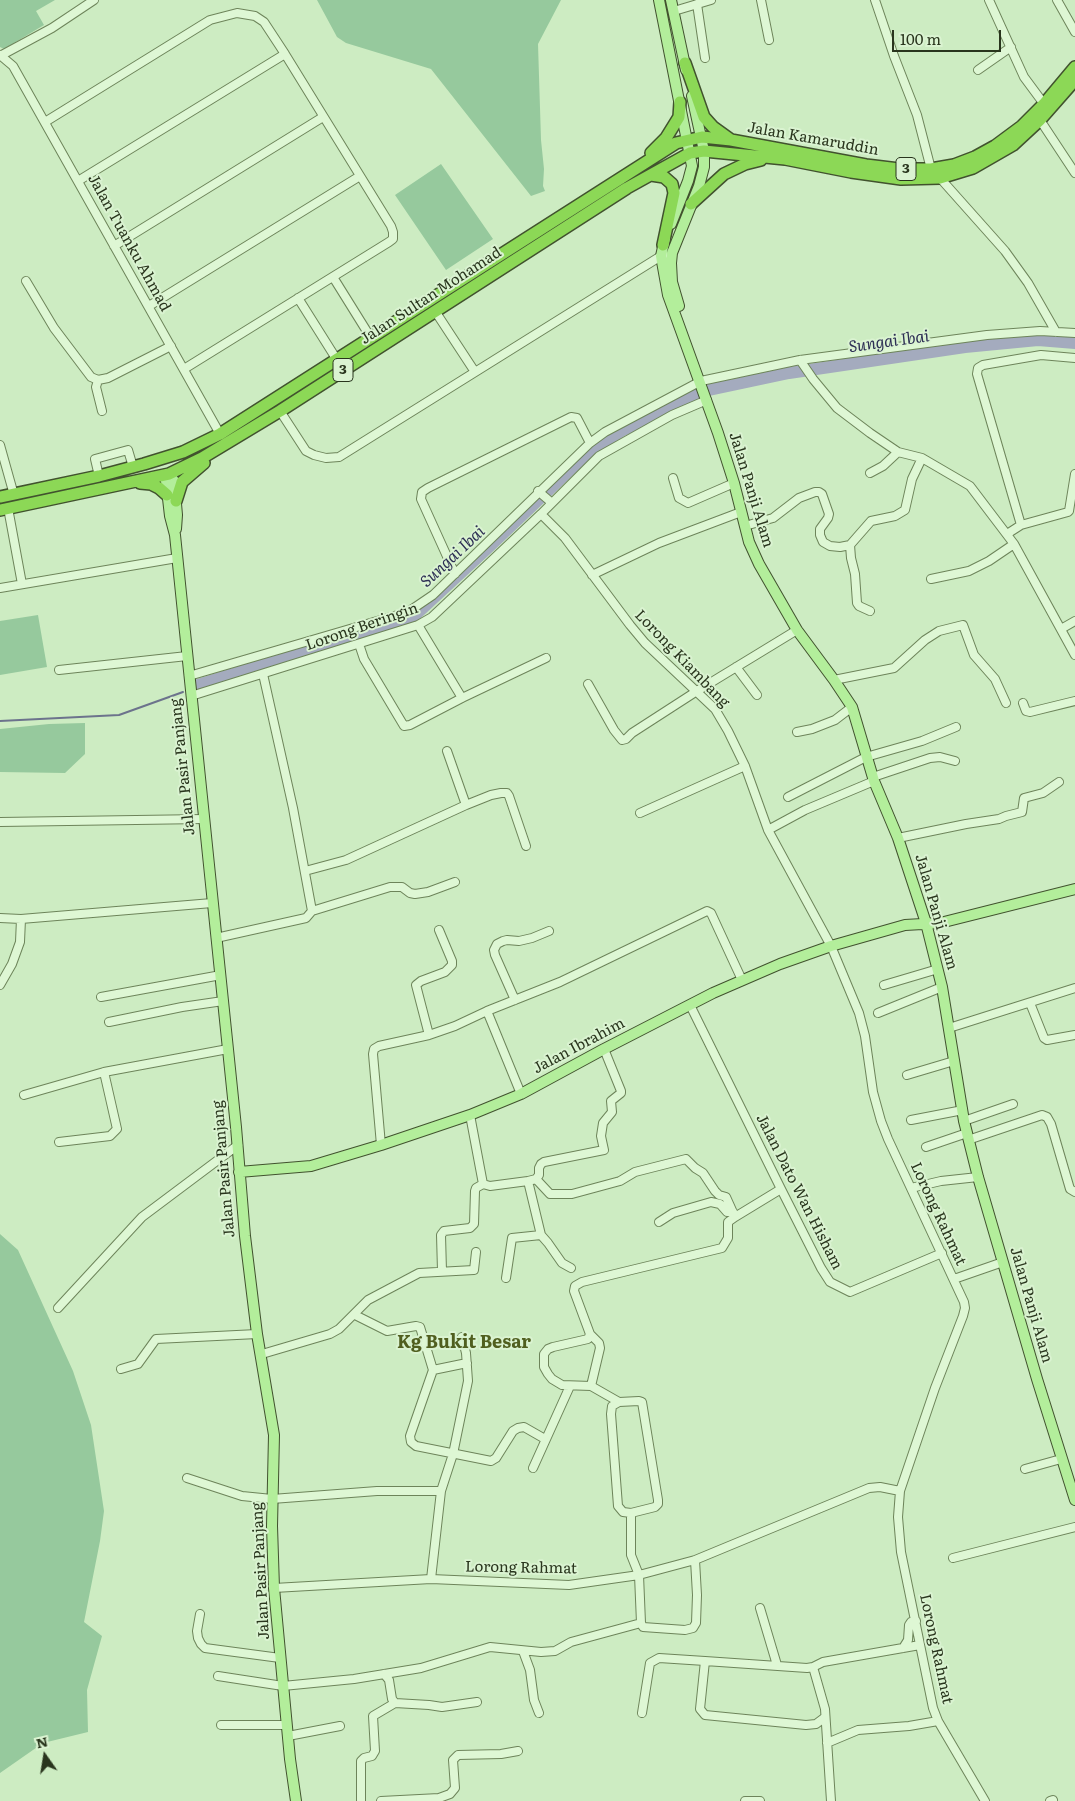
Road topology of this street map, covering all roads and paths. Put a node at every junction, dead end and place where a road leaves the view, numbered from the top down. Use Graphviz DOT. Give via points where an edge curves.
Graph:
graph roads {
  1 [pos="94,0"];
  2 [pos="659,0"];
  3 [pos="671,0"];
  4 [pos="680,0"];
  5 [pos="711,0"];
  6 [pos="761,0"];
  7 [pos="876,0"];
  8 [pos="989,0"];
  9 [pos="1057,0"];
  10 [pos="697,4"];
  11 [pos="678,10"];
  12 [pos="1075,32"];
  13 [pos="769,40"];
  14 [pos="1011,47"];
  15 [pos="285,54"];
  16 [pos="0,56"];
  17 [pos="705,58"];
  18 [pos="685,63"];
  19 [pos="1075,68"];
  20 [pos="978,70"];
  21 [pos="1075,81"];
  22 [pos="680,102"];
  23 [pos="1044,104"];
  24 [pos="323,117"];
  25 [pos="1040,120"];
  26 [pos="45,122"];
  27 [pos="702,138"];
  28 [pos="688,140"];
  29 [pos="731,140"];
  30 [pos="704,150"];
  31 [pos="690,153"];
  32 [pos="785,159"];
  33 [pos="1075,173"];
  34 [pos="936,174"];
  35 [pos="651,175"];
  36 [pos="360,176"];
  37 [pos="78,181"];
  38 [pos="612,184"];
  39 [pos="691,204"];
  40 [pos="114,246"];
  41 [pos="662,250"];
  42 [pos="672,253"];
  43 [pos="333,277"];
  44 [pos="26,281"];
  45 [pos="298,298"];
  46 [pos="148,306"];
  47 [pos="435,311"];
  48 [pos="1056,332"];
  49 [pos="1075,333"];
  50 [pos="371,338"];
  51 [pos="171,346"];
  52 [pos="1075,358"];
  53 [pos="336,360"];
  54 [pos="800,360"];
  55 [pos="693,362"];
  56 [pos="184,369"];
  57 [pos="475,372"];
  58 [pos="98,380"];
  59 [pos="701,381"];
  60 [pos="707,400"];
  61 [pos="102,411"];
  62 [pos="280,411"];
  63 [pos="220,434"];
  64 [pos="241,435"];
  65 [pos="590,443"];
  66 [pos="0,445"];
  67 [pos="898,452"];
  68 [pos="922,458"];
  69 [pos="133,467"];
  70 [pos="870,473"];
  71 [pos="169,474"];
  72 [pos="1075,474"];
  73 [pos="99,476"];
  74 [pos="673,478"];
  75 [pos="134,482"];
  76 [pos="734,483"];
  77 [pos="540,492"];
  78 [pos="14,495"];
  79 [pos="0,497"];
  80 [pos="172,498"];
  81 [pos="550,502"];
  82 [pos="4,509"];
  83 [pos="741,512"];
  84 [pos="541,514"];
  85 [pos="1021,525"];
  86 [pos="745,526"];
  87 [pos="1007,534"];
  88 [pos="1014,544"];
  89 [pos="850,545"];
  90 [pos="177,558"];
  91 [pos="455,574"];
  92 [pos="592,575"];
  93 [pos="931,579"];
  94 [pos="22,584"];
  95 [pos="0,588"];
  96 [pos="870,610"];
  97 [pos="1075,621"];
  98 [pos="418,625"];
  99 [pos="1061,629"];
  100 [pos="797,630"];
  101 [pos="359,644"];
  102 [pos="1075,655"];
  103 [pos="187,656"];
  104 [pos="546,658"];
  105 [pos="736,667"];
  106 [pos="59,670"];
  107 [pos="263,674"];
  108 [pos="189,676"];
  109 [pos="834,680"];
  110 [pos="588,684"];
  111 [pos="697,691"];
  112 [pos="758,695"];
  113 [pos="191,696"];
  114 [pos="462,698"];
  115 [pos="1075,701"];
  116 [pos="1006,703"];
  117 [pos="1023,703"];
  118 [pos="852,707"];
  119 [pos="956,727"];
  120 [pos="797,732"];
  121 [pos="447,751"];
  122 [pos="866,757"];
  123 [pos="955,760"];
  124 [pos="744,766"];
  125 [pos="874,779"];
  126 [pos="1059,782"];
  127 [pos="788,797"];
  128 [pos="466,805"];
  129 [pos="640,813"];
  130 [pos="204,819"];
  131 [pos="0,822"];
  132 [pos="768,830"];
  133 [pos="898,838"];
  134 [pos="526,846"];
  135 [pos="305,872"];
  136 [pos="455,882"];
  137 [pos="1075,889"];
  138 [pos="212,903"];
  139 [pos="312,911"];
  140 [pos="0,918"];
  141 [pos="21,919"];
  142 [pos="926,923"];
  143 [pos="439,930"];
  144 [pos="550,931"];
  145 [pos="216,938"];
  146 [pos="831,946"];
  147 [pos="938,969"];
  148 [pos="220,974"];
  149 [pos="742,980"];
  150 [pos="0,985"];
  151 [pos="884,985"];
  152 [pos="942,987"];
  153 [pos="1075,988"];
  154 [pos="101,998"];
  155 [pos="515,1000"];
  156 [pos="223,1001"];
  157 [pos="1030,1003"];
  158 [pos="690,1005"];
  159 [pos="487,1011"];
  160 [pos="878,1012"];
  161 [pos="109,1022"];
  162 [pos="949,1028"];
  163 [pos="1075,1035"];
  164 [pos="429,1036"];
  165 [pos="228,1048"];
  166 [pos="604,1049"];
  167 [pos="954,1061"];
  168 [pos="104,1072"];
  169 [pos="907,1075"];
  170 [pos="520,1094"];
  171 [pos="24,1095"];
  172 [pos="1013,1104"];
  173 [pos="963,1110"];
  174 [pos="470,1115"];
  175 [pos="911,1120"];
  176 [pos="964,1121"];
  177 [pos="968,1136"];
  178 [pos="59,1142"];
  179 [pos="238,1145"];
  180 [pos="382,1145"];
  181 [pos="926,1147"];
  182 [pos="239,1172"];
  183 [pos="978,1177"];
  184 [pos="532,1180"];
  185 [pos="483,1184"];
  186 [pos="911,1188"];
  187 [pos="781,1189"];
  188 [pos="1075,1192"];
  189 [pos="734,1214"];
  190 [pos="659,1222"];
  191 [pos="541,1235"];
  192 [pos="476,1252"];
  193 [pos="942,1253"];
  194 [pos="1003,1262"];
  195 [pos="571,1268"];
  196 [pos="442,1271"];
  197 [pos="506,1278"];
  198 [pos="954,1279"];
  199 [pos="58,1308"];
  200 [pos="355,1315"];
  201 [pos="258,1334"];
  202 [pos="590,1334"];
  203 [pos="462,1337"];
  204 [pos="262,1354"];
  205 [pos="467,1363"];
  206 [pos="120,1370"];
  207 [pos="432,1370"];
  208 [pos="570,1386"];
  209 [pos="591,1386"];
  210 [pos="619,1402"];
  211 [pos="545,1439"];
  212 [pos="453,1454"];
  213 [pos="1062,1459"];
  214 [pos="533,1468"];
  215 [pos="1025,1469"];
  216 [pos="187,1478"];
  217 [pos="441,1491"];
  218 [pos="900,1491"];
  219 [pos="272,1499"];
  220 [pos="1075,1500"];
  221 [pos="631,1513"];
  222 [pos="1075,1527"];
  223 [pos="953,1558"];
  224 [pos="695,1560"];
  225 [pos="639,1575"];
  226 [pos="431,1579"];
  227 [pos="274,1588"];
  228 [pos="760,1608"];
  229 [pos="200,1614"];
  230 [pos="916,1621"];
  231 [pos="642,1623"];
  232 [pos="920,1645"];
  233 [pos="903,1648"];
  234 [pos="524,1651"];
  235 [pos="280,1658"];
  236 [pos="705,1661"];
  237 [pos="777,1665"];
  238 [pos="813,1667"];
  239 [pos="384,1674"];
  240 [pos="218,1676"];
  241 [pos="283,1686"];
  242 [pos="477,1702"];
  243 [pos="395,1703"];
  244 [pos="539,1713"];
  245 [pos="642,1713"];
  246 [pos="824,1718"];
  247 [pos="938,1721"];
  248 [pos="221,1725"];
  249 [pos="287,1725"];
  250 [pos="340,1726"];
  251 [pos="288,1736"];
  252 [pos="827,1743"];
  253 [pos="518,1751"];
  254 [pos="296,1801"];
  255 [pos="361,1801"];
  256 [pos="381,1801"];
  257 [pos="745,1801"];
  258 [pos="760,1801"];
  259 [pos="831,1801"];
  260 [pos="985,1801"];
  1 -- 16 [label="street" via="52,28"];
  2 -- 22 [label="main road"];
  3 -- 11 [label="main road, Jalan Panji Alam"];
  4 -- 11 [label="street"];
  5 -- 10 [label="street"];
  6 -- 13 [label="street"];
  7 -- 34 [label="street"];
  8 -- 14 [label="street"];
  9 -- 12 [label="street"];
  10 -- 11 [label="street"];
  10 -- 17 [label="street"];
  11 -- 18 [label="main road, Jalan Panji Alam"];
  14 -- 20 [label="street"];
  14 -- 23 [label="street" via="1024,77"];
  15 -- 24 [label="street"];
  15 -- 26 [label="street" via="264,22 255,16 224,15 210,20"];
  15 -- 37 [label="street"];
  16 -- 26 [label="street, Jalan Tuanku Ahmad" via="13,66"];
  18 -- 27 [label="main road, Jalan Panji Alam"];
  18 -- 29 [label="highway" via="704,116"];
  19 -- 23 [label="highway, Jalan Kamaruddin / 3"];
  21 -- 25 [label="highway, Jalan Kamaruddin / 3"];
  22 -- 28 [label="main road"];
  22 -- 38 [label="highway" via="679,117 659,147"];
  23 -- 34 [label="highway, Jalan Kamaruddin / 3" via="996,146"];
  24 -- 36 [label="street"];
  24 -- 40 [label="street"];
  25 -- 33 [label="street"];
  25 -- 34 [label="highway, Jalan Kamaruddin / 3" via="1013,144 973,168"];
  26 -- 37 [label="street, Jalan Tuanku Ahmad"];
  27 -- 28 [label="highway, Jalan Kamaruddin / 3"];
  27 -- 29 [label="highway, Jalan Kamaruddin / 3"];
  27 -- 30 [label="main road, Jalan Panji Alam"];
  28 -- 31 [label="main road"];
  28 -- 38 [label="highway, Jalan Sultan Mohamad / 3" via="676,143"];
  29 -- 34 [label="highway, Jalan Kamaruddin / 3" via="866,165"];
  30 -- 31 [label="highway, Jalan Sultan Mohamad / 3"];
  30 -- 32 [label="highway, Jalan Kamaruddin / 3"];
  30 -- 39 [label="main road, Jalan Panji Alam" via="704,166"];
  31 -- 35 [label="highway, Jalan Sultan Mohamad / 3"];
  31 -- 41 [label="main road" via="692,166 688,180"];
  32 -- 34 [label="highway, Jalan Kamaruddin / 3" via="901,179"];
  32 -- 39 [label="highway" via="759,160 724,174"];
  34 -- 48 [label="street" via="1005,251"];
  35 -- 41 [label="highway" via="664,177 672,184 674,193"];
  35 -- 47 [label="highway, Jalan Sultan Mohamad / 3"];
  36 -- 43 [label="street" via="391,226 393,239"];
  36 -- 46 [label="street"];
  37 -- 40 [label="street, Jalan Tuanku Ahmad"];
  38 -- 50 [label="highway, Jalan Sultan Mohamad / 3"];
  39 -- 42 [label="main road, Jalan Panji Alam"];
  40 -- 46 [label="street, Jalan Tuanku Ahmad"];
  41 -- 42 [label="street"];
  41 -- 55 [label="main road, Jalan Panji Alam" via="668,294"];
  41 -- 57 [label="street"];
  42 -- 55 [label="main road, Jalan Panji Alam" via="672,282"];
  43 -- 45 [label="street"];
  43 -- 50 [label="street"];
  44 -- 58 [label="street" via="54,328 91,377"];
  45 -- 53 [label="street"];
  45 -- 56 [label="street"];
  46 -- 51 [label="street, Jalan Tuanku Ahmad"];
  47 -- 57 [label="street"];
  47 -- 62 [label="highway, Jalan Sultan Mohamad / 3"];
  48 -- 49 [label="street"];
  48 -- 54 [label="street" via="987,335"];
  50 -- 53 [label="highway, Jalan Sultan Mohamad / 3"];
  51 -- 56 [label="street, Jalan Tuanku Ahmad"];
  51 -- 58 [label="street"];
  52 -- 85 [label="street" via="1041,355 978,368 977,374"];
  53 -- 63 [label="highway, Jalan Sultan Mohamad / 3"];
  54 -- 59 [label="street"];
  54 -- 67 [label="street" via="837,408"];
  55 -- 59 [label="main road, Jalan Panji Alam"];
  56 -- 63 [label="street, Jalan Tuanku Ahmad"];
  57 -- 62 [label="street" via="339,457 326,458 306,451"];
  58 -- 61 [label="street" via="96,387"];
  59 -- 60 [label="main road, Jalan Panji Alam"];
  59 -- 65 [label="street"];
  60 -- 76 [label="main road, Jalan Panji Alam"];
  60 -- 81 [label="street, Lorong Beringin" via="672,415 599,456"];
  62 -- 64 [label="highway, Jalan Sultan Mohamad / 3"];
  63 -- 69 [label="highway, Jalan Sultan Mohamad / 3" via="184,452"];
  63 -- 71 [label="highway" via="174,464"];
  64 -- 71 [label="highway, Jalan Sultan Mohamad / 3"];
  64 -- 80 [label="highway" via="187,476"];
  65 -- 77 [label="street"];
  65 -- 91 [label="street" via="577,418 571,417 422,492 421,499"];
  66 -- 78 [label="street"];
  67 -- 68 [label="street"];
  67 -- 70 [label="street"];
  68 -- 87 [label="street" via="970,486"];
  68 -- 89 [label="street" via="912,478 905,510 895,516 871,521"];
  69 -- 73 [label="highway, Jalan Sultan Mohamad / 3"];
  69 -- 73 [label="street" via="128,450 95,459"];
  71 -- 73 [label="highway" via="159,469"];
  71 -- 75 [label="highway, Jalan Sultan Mohamad / 3"];
  71 -- 80 [label="main road, Jalan Pasir Panjang" via="174,480"];
  72 -- 85 [label="street" via="1070,511"];
  73 -- 78 [label="highway, Jalan Sultan Mohamad / 3"];
  74 -- 76 [label="street" via="679,498 688,502"];
  75 -- 80 [label="highway" via="150,484"];
  75 -- 82 [label="highway, Jalan Sultan Mohamad / 3"];
  76 -- 83 [label="main road, Jalan Panji Alam"];
  77 -- 81 [label="street"];
  77 -- 91 [label="street"];
  78 -- 79 [label="highway, Jalan Sultan Mohamad / 3"];
  80 -- 90 [label="main road, Jalan Pasir Panjang" via="177,515"];
  81 -- 84 [label="street, Lorong Beringin"];
  82 -- 94 [label="street"];
  83 -- 86 [label="main road, Jalan Panji Alam"];
  83 -- 92 [label="street" via="659,543"];
  84 -- 92 [label="street, Lorong Kiambang" via="565,538"];
  84 -- 98 [label="street, Lorong Beringin" via="432,617"];
  85 -- 87 [label="street"];
  86 -- 89 [label="street" via="773,518 799,498 820,492 829,514 820,529 823,542 840,548"];
  86 -- 100 [label="main road, Jalan Panji Alam" via="759,564"];
  87 -- 88 [label="street"];
  88 -- 93 [label="street" via="969,571"];
  88 -- 99 [label="street"];
  89 -- 96 [label="street" via="857,603"];
  90 -- 94 [label="street"];
  90 -- 103 [label="main road, Jalan Pasir Panjang"];
  91 -- 108 [label="street" via="408,612"];
  92 -- 111 [label="street, Lorong Kiambang" via="645,643"];
  94 -- 95 [label="street"];
  97 -- 99 [label="street"];
  98 -- 101 [label="street, Lorong Beringin"];
  98 -- 114 [label="street"];
  99 -- 102 [label="street"];
  100 -- 105 [label="street"];
  100 -- 109 [label="main road, Jalan Panji Alam"];
  101 -- 107 [label="street, Lorong Beringin"];
  101 -- 114 [label="street" via="364,659 404,726"];
  103 -- 106 [label="street"];
  103 -- 108 [label="main road, Jalan Pasir Panjang"];
  104 -- 114 [label="street"];
  105 -- 111 [label="street"];
  105 -- 112 [label="street"];
  107 -- 113 [label="street, Lorong Beringin"];
  107 -- 135 [label="street"];
  108 -- 113 [label="main road, Jalan Pasir Panjang"];
  109 -- 116 [label="street" via="892,669 939,631 963,625 974,655 995,679"];
  109 -- 118 [label="main road, Jalan Panji Alam"];
  110 -- 111 [label="street" via="622,740"];
  111 -- 124 [label="street, Lorong Kiambang" via="715,709"];
  113 -- 130 [label="main road, Jalan Pasir Panjang"];
  115 -- 117 [label="street" via="1030,712"];
  118 -- 120 [label="street" via="834,720"];
  118 -- 122 [label="main road, Jalan Panji Alam"];
  119 -- 122 [label="street" via="922,741"];
  121 -- 128 [label="street"];
  122 -- 125 [label="main road, Jalan Panji Alam"];
  122 -- 127 [label="street"];
  123 -- 125 [label="street" via="930,758"];
  124 -- 129 [label="street"];
  124 -- 132 [label="street, Lorong Kiambang"];
  125 -- 132 [label="street"];
  125 -- 133 [label="main road, Jalan Panji Alam"];
  126 -- 133 [label="street" via="1042,793 1024,798 1022,812"];
  128 -- 134 [label="street" via="491,795 507,793"];
  128 -- 135 [label="street" via="346,860"];
  130 -- 131 [label="street"];
  130 -- 138 [label="main road, Jalan Pasir Panjang"];
  132 -- 146 [label="street, Lorong Kiambang"];
  133 -- 142 [label="main road, Jalan Panji Alam"];
  135 -- 139 [label="street"];
  136 -- 139 [label="street" via="416,894 402,887 390,887"];
  137 -- 142 [label="main road, Jalan Ibrahim" via="940,923"];
  138 -- 141 [label="street"];
  138 -- 145 [label="main road, Jalan Pasir Panjang"];
  139 -- 145 [label="street" via="306,918"];
  140 -- 141 [label="street"];
  141 -- 150 [label="street" via="20,942"];
  142 -- 146 [label="main road, Jalan Ibrahim" via="905,925"];
  142 -- 147 [label="main road, Jalan Panji Alam"];
  143 -- 164 [label="street" via="452,965 445,972 416,985"];
  144 -- 155 [label="street" via="532,938 497,944 495,955"];
  145 -- 148 [label="main road, Jalan Pasir Panjang"];
  146 -- 149 [label="main road, Jalan Ibrahim"];
  146 -- 186 [label="street, Lorong Rahmat" via="859,1013 881,1121"];
  147 -- 151 [label="street"];
  147 -- 152 [label="main road, Jalan Panji Alam"];
  148 -- 154 [label="street"];
  148 -- 156 [label="main road, Jalan Pasir Panjang"];
  149 -- 155 [label="street" via="709,911"];
  149 -- 158 [label="main road, Jalan Ibrahim"];
  152 -- 160 [label="street"];
  152 -- 162 [label="main road, Jalan Panji Alam"];
  153 -- 157 [label="street"];
  155 -- 159 [label="street"];
  156 -- 161 [label="street"];
  156 -- 165 [label="main road, Jalan Pasir Panjang"];
  157 -- 162 [label="street"];
  157 -- 163 [label="street" via="1044,1038"];
  158 -- 166 [label="main road, Jalan Ibrahim"];
  158 -- 187 [label="street, Jalan Dato Wan Hisham"];
  159 -- 164 [label="street"];
  159 -- 170 [label="street"];
  162 -- 167 [label="main road, Jalan Panji Alam"];
  164 -- 180 [label="street" via="374,1049"];
  165 -- 168 [label="street"];
  165 -- 179 [label="main road, Jalan Pasir Panjang"];
  166 -- 170 [label="main road, Jalan Ibrahim"];
  166 -- 184 [label="street" via="621,1093 611,1101 612,1112 603,1123 604,1150 544,1162 540,1164 539,1175"];
  167 -- 169 [label="street"];
  167 -- 173 [label="main road, Jalan Panji Alam"];
  168 -- 171 [label="street"];
  168 -- 178 [label="street" via="117,1129 110,1136"];
  170 -- 174 [label="main road, Jalan Ibrahim"];
  172 -- 176 [label="street"];
  173 -- 175 [label="street"];
  173 -- 176 [label="main road, Jalan Panji Alam"];
  174 -- 180 [label="main road, Jalan Ibrahim"];
  174 -- 185 [label="street"];
  176 -- 177 [label="main road, Jalan Panji Alam"];
  177 -- 181 [label="street"];
  177 -- 183 [label="main road, Jalan Panji Alam"];
  177 -- 188 [label="street" via="1042,1115 1047,1117 1070,1189"];
  179 -- 182 [label="main road, Jalan Pasir Panjang"];
  179 -- 199 [label="street" via="142,1217"];
  180 -- 182 [label="main road, Jalan Ibrahim" via="311,1166"];
  182 -- 201 [label="main road, Jalan Pasir Panjang"];
  183 -- 186 [label="street" via="942,1180"];
  183 -- 194 [label="main road, Jalan Panji Alam"];
  184 -- 185 [label="street" via="490,1186"];
  184 -- 189 [label="street" via="550,1194 572,1194 620,1181 634,1172 686,1160 703,1173 719,1195 726,1197"];
  184 -- 191 [label="street"];
  185 -- 196 [label="street" via="475,1191 474,1224 470,1228 444,1231 441,1235"];
  186 -- 193 [label="street, Lorong Rahmat"];
  187 -- 189 [label="street"];
  187 -- 193 [label="street, Jalan Dato Wan Hisham" via="830,1282 850,1292"];
  189 -- 190 [label="street" via="711,1202 673,1213"];
  189 -- 202 [label="street" via="728,1222 728,1238 722,1248 575,1286 574,1292"];
  191 -- 195 [label="street" via="562,1263"];
  191 -- 197 [label="street" via="512,1238"];
  192 -- 196 [label="street" via="474,1270"];
  193 -- 198 [label="street, Lorong Rahmat"];
  194 -- 198 [label="street"];
  194 -- 213 [label="main road, Jalan Panji Alam"];
  196 -- 200 [label="street" via="413,1276 362,1304"];
  198 -- 218 [label="street, Lorong Rahmat" via="965,1308"];
  200 -- 204 [label="street" via="330,1334"];
  200 -- 207 [label="street" via="387,1330 420,1327"];
  201 -- 204 [label="main road, Jalan Pasir Panjang"];
  201 -- 206 [label="street" via="156,1339 138,1364"];
  202 -- 208 [label="street" via="588,1339 553,1347 544,1354 544,1367 552,1379"];
  202 -- 209 [label="street" via="600,1348"];
  203 -- 205 [label="street"];
  204 -- 219 [label="main road, Jalan Pasir Panjang" via="274,1435"];
  205 -- 207 [label="street"];
  205 -- 212 [label="street" via="468,1381"];
  207 -- 212 [label="street" via="410,1436 411,1442"];
  208 -- 209 [label="street"];
  208 -- 211 [label="street"];
  209 -- 210 [label="street"];
  210 -- 221 [label="street" via="612,1406 611,1414 618,1506 623,1512"];
  210 -- 221 [label="street" via="642,1402 658,1500 655,1507"];
  211 -- 212 [label="street" via="524,1427 513,1431 492,1461"];
  211 -- 214 [label="street"];
  212 -- 217 [label="street"];
  213 -- 215 [label="street"];
  213 -- 220 [label="main road, Jalan Panji Alam"];
  216 -- 219 [label="street" via="242,1496"];
  217 -- 219 [label="street" via="377,1491"];
  217 -- 226 [label="street"];
  218 -- 224 [label="street, Lorong Rahmat" via="869,1488"];
  218 -- 230 [label="street, Lorong Rahmat" via="898,1517 902,1552"];
  219 -- 227 [label="main road, Jalan Pasir Panjang"];
  221 -- 225 [label="street" via="631,1555"];
  222 -- 223 [label="street"];
  224 -- 225 [label="street, Lorong Rahmat"];
  224 -- 231 [label="street" via="697,1595 693,1628 648,1628"];
  225 -- 226 [label="street, Lorong Rahmat" via="569,1585"];
  225 -- 231 [label="street"];
  226 -- 227 [label="street, Lorong Rahmat"];
  227 -- 235 [label="main road, Jalan Pasir Panjang"];
  228 -- 237 [label="street"];
  229 -- 235 [label="street" via="198,1638 206,1648"];
  230 -- 232 [label="street, Lorong Rahmat"];
  230 -- 233 [label="street" via="909,1625 908,1640"];
  231 -- 234 [label="street" via="571,1642 555,1651"];
  232 -- 233 [label="street"];
  232 -- 247 [label="street, Lorong Rahmat"];
  233 -- 238 [label="street" via="823,1662"];
  234 -- 239 [label="street" via="490,1647 421,1668"];
  234 -- 244 [label="street"];
  235 -- 241 [label="main road, Jalan Pasir Panjang"];
  236 -- 237 [label="street"];
  236 -- 245 [label="street" via="659,1658 650,1663"];
  236 -- 246 [label="street" via="700,1709 705,1715 806,1725 816,1724"];
  237 -- 238 [label="street"];
  238 -- 246 [label="street" via="825,1709"];
  239 -- 241 [label="street"];
  239 -- 243 [label="street"];
  240 -- 241 [label="street"];
  241 -- 249 [label="main road, Jalan Pasir Panjang"];
  242 -- 243 [label="street" via="442,1707"];
  243 -- 255 [label="street" via="373,1716 375,1751 361,1761"];
  246 -- 252 [label="street"];
  247 -- 252 [label="street" via="858,1730"];
  247 -- 260 [label="street, Lorong Rahmat"];
  248 -- 249 [label="street"];
  249 -- 251 [label="main road, Jalan Pasir Panjang"];
  250 -- 251 [label="street"];
  251 -- 254 [label="main road, Jalan Pasir Panjang"];
  252 -- 259 [label="street"];
  253 -- 256 [label="street" via="458,1755 452,1766 455,1788 446,1796"];
  257 -- 258 [label="street"];
}
